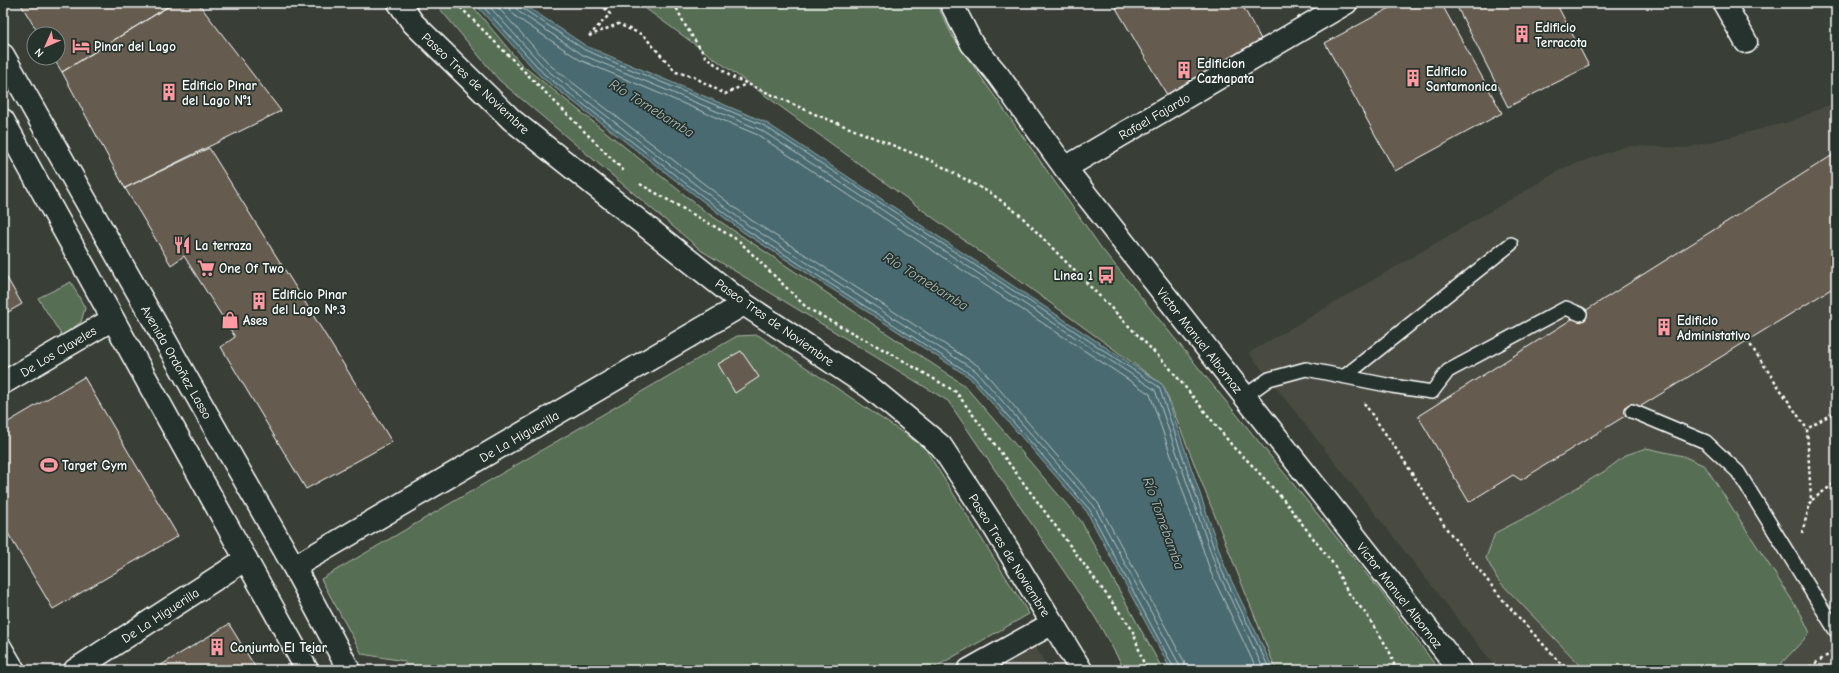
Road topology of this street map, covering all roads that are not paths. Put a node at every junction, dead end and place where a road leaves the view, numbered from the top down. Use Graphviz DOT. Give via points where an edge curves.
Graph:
graph roads {
  1 [pos="399,3"];
  2 [pos="951,3"];
  3 [pos="1346,3"];
  4 [pos="1724,3"];
  5 [pos="1746,42"];
  6 [pos="3,55"];
  7 [pos="3,120"];
  8 [pos="1065,168"];
  9 [pos="1511,244"];
  10 [pos="744,304"];
  11 [pos="1580,314"];
  12 [pos="113,319"];
  13 [pos="1345,376"];
  14 [pos="3,384"];
  15 [pos="1245,396"];
  16 [pos="1632,411"];
  17 [pos="246,559"];
  18 [pos="294,567"];
  19 [pos="1053,623"];
  20 [pos="1836,631"];
  21 [pos="3,643"];
  22 [pos="19,670"];
  23 [pos="75,670"];
  24 [pos="307,670"];
  25 [pos="349,670"];
  26 [pos="969,670"];
  27 [pos="1081,670"];
  28 [pos="1460,670"];
  1 -- 10 [label="street, Paseo Tres de Noviembre" via="413,23 512,120"];
  2 -- 8 [label="street, Victor Manuel Albornoz" via="972,44 998,75"];
  3 -- 8 [label="street, Rafael Fajardo"];
  4 -- 5 [label="street"];
  6 -- 18 [label="street, Avenida Ordoñez Lasso"];
  7 -- 12 [label="street"];
  8 -- 15 [label="street, Victor Manuel Albornoz"];
  9 -- 13 [label="lane"];
  10 -- 18 [label="street, De La Higuerilla"];
  10 -- 19 [label="street, Paseo Tres de Noviembre" via="871,388 941,446"];
  11 -- 13 [label="lane" via="1566,308 1448,371 1432,392"];
  12 -- 14 [label="street, De Los Claveles"];
  12 -- 17 [label="street"];
  13 -- 15 [label="lane" via="1306,368 1269,379"];
  15 -- 28 [label="street, Victor Manuel Albornoz"];
  16 -- 20 [label="lane" via="1706,442 1738,472"];
  17 -- 23 [label="street, De La Higuerilla"];
  17 -- 24 [label="street"];
  18 -- 25 [label="street, Avenida Ordoñez Lasso"];
  19 -- 26 [label="street"];
  19 -- 27 [label="street, Paseo Tres de Noviembre"];
  21 -- 22 [label="lane"];
}
